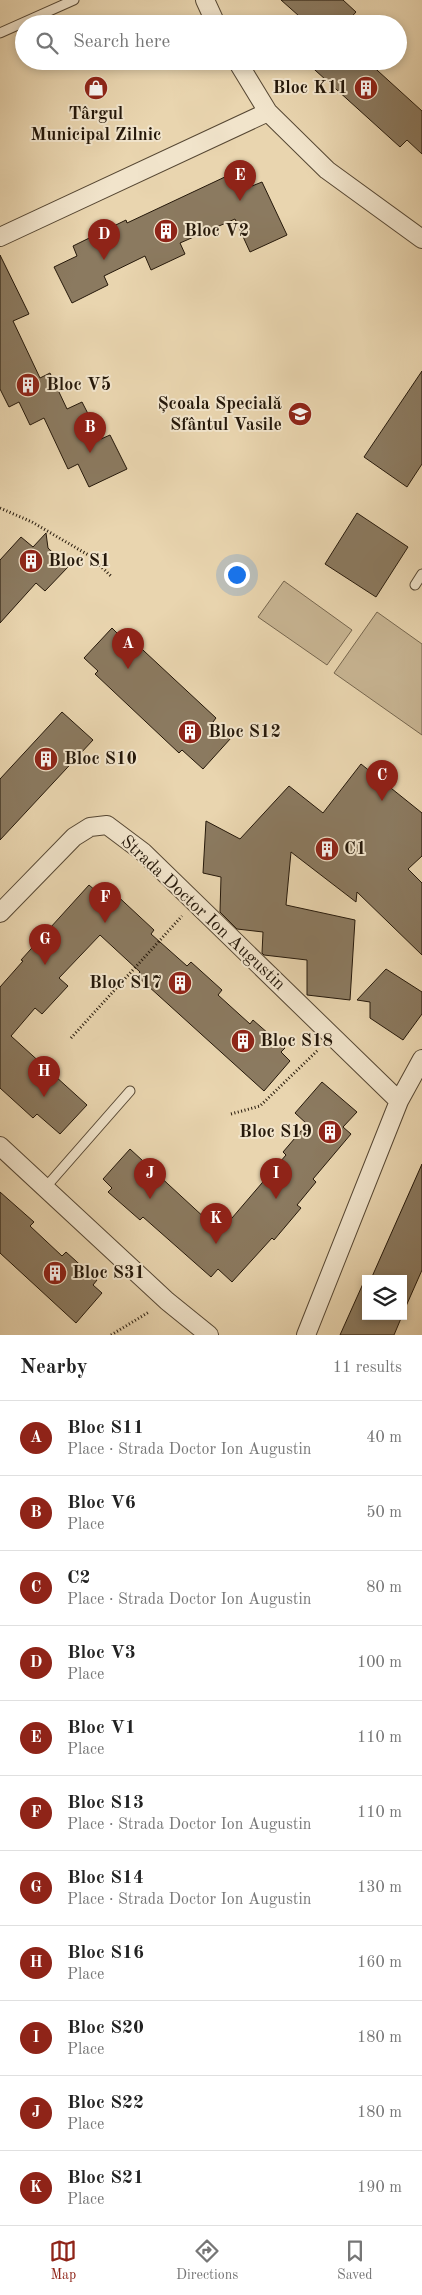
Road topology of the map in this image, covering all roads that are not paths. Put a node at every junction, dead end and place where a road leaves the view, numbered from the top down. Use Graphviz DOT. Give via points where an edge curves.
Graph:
graph roads {
  1 [pos="74,0"];
  2 [pos="206,0"];
  3 [pos="40,15"];
  4 [pos="212,15"];
  5 [pos="15,26"];
  6 [pos="0,33"];
  7 [pos="242,70"];
  8 [pos="268,112"];
  9 [pos="0,237"];
  10 [pos="422,239"];
  11 [pos="422,574"];
  12 [pos="415,585"];
  13 [pos="0,912"];
  14 [pos="422,1059"];
  15 [pos="130,1091"];
  16 [pos="399,1101"];
  17 [pos="0,1146"];
  18 [pos="45,1188"];
  19 [pos="209,1335"];
  20 [pos="306,1335"];
  1 -- 3 [label="lane"];
  2 -- 4 [label="street"];
  5 -- 6 [label="lane"];
  7 -- 8 [label="street"];
  8 -- 9 [label="street"];
  8 -- 10 [label="street" via="327,170"];
  11 -- 12 [label="lane"];
  13 -- 16 [label="street, Strada Doctor Ion Augustin" via="74,838 90,827 107,825 143,852"];
  14 -- 16 [label="street"];
  15 -- 18 [label="lane"];
  16 -- 20 [label="street"];
  17 -- 18 [label="street"];
  18 -- 19 [label="street" via="167,1301"];
}
